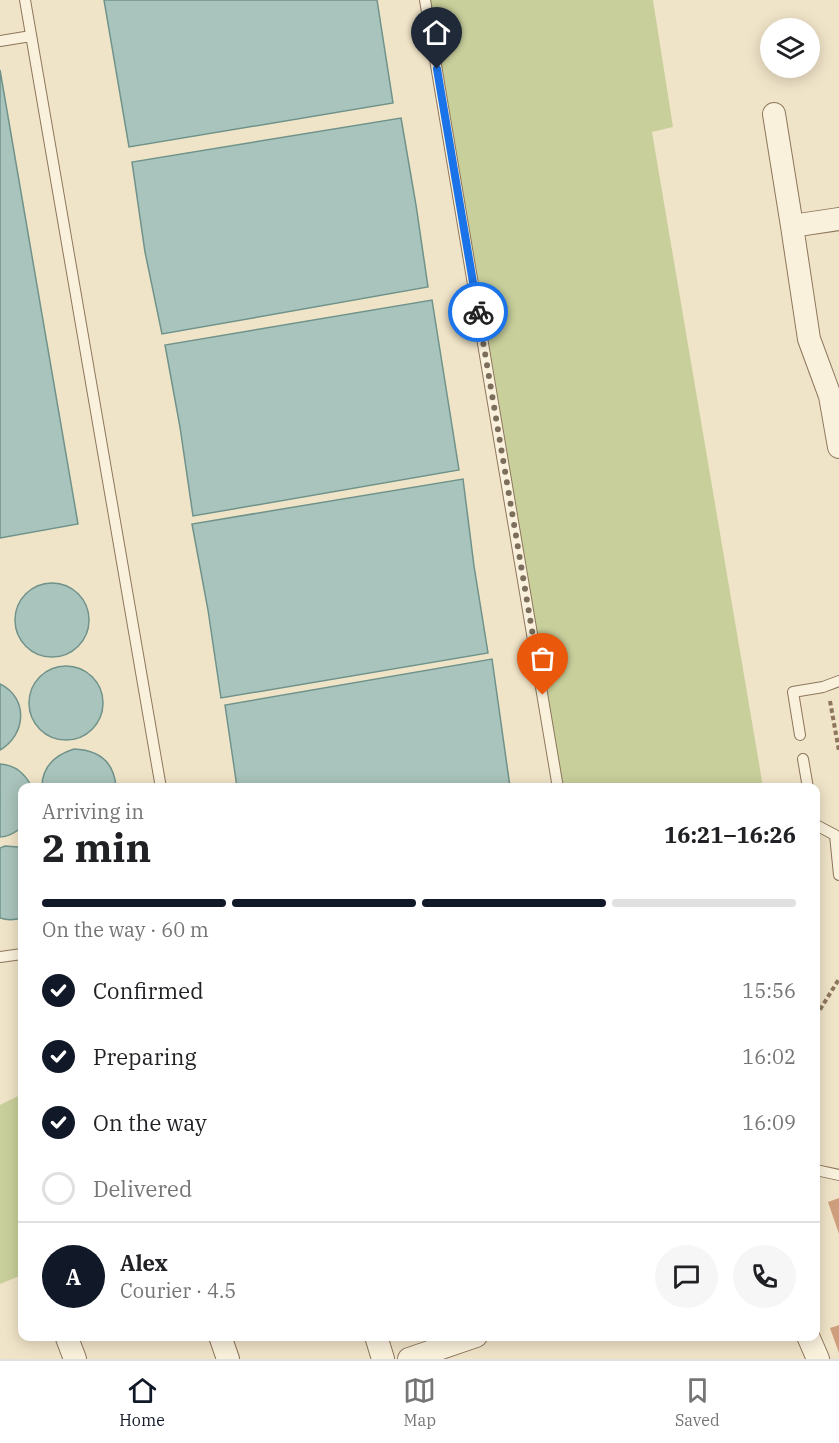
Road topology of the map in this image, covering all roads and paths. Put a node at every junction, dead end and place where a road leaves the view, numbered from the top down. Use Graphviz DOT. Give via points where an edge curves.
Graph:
graph roads {
  1 [pos="25,0"];
  2 [pos="425,0"];
  3 [pos="31,36"];
  4 [pos="0,40"];
  5 [pos="774,114"];
  6 [pos="839,219"];
  7 [pos="792,226"];
  8 [pos="839,447"];
  9 [pos="839,681"];
  10 [pos="827,685"];
  11 [pos="800,735"];
  12 [pos="839,751"];
  13 [pos="803,759"];
  14 [pos="160,783"];
  15 [pos="557,783"];
  16 [pos="807,783"];
  17 [pos="820,827"];
  18 [pos="839,875"];
  19 [pos="18,955"];
  20 [pos="0,957"];
  21 [pos="839,980"];
  22 [pos="820,1010"];
  23 [pos="820,1171"];
  24 [pos="839,1175"];
  25 [pos="68,1341"];
  26 [pos="222,1341"];
  27 [pos="377,1341"];
  28 [pos="461,1341"];
  29 [pos="810,1341"];
  30 [pos="75,1359"];
  31 [pos="228,1359"];
  32 [pos="383,1359"];
  33 [pos="409,1359"];
  34 [pos="818,1359"];
  1 -- 3 [label="lane"];
  2 -- 15 [label="lane"];
  3 -- 4 [label="lane"];
  3 -- 14 [label="lane"];
  5 -- 7 [label="street"];
  6 -- 7 [label="street"];
  7 -- 8 [label="street" via="809,339 830,396"];
  9 -- 10 [label="lane"];
  10 -- 11 [label="lane" via="793,692"];
  10 -- 12 [label="path"];
  13 -- 16 [label="lane"];
  17 -- 18 [label="lane" via="835,835"];
  19 -- 20 [label="lane"];
  21 -- 22 [label="path"];
  23 -- 24 [label="lane"];
  25 -- 30 [label="street"];
  26 -- 31 [label="street"];
  27 -- 32 [label="street"];
  28 -- 33 [label="street"];
  29 -- 34 [label="street"];
}
